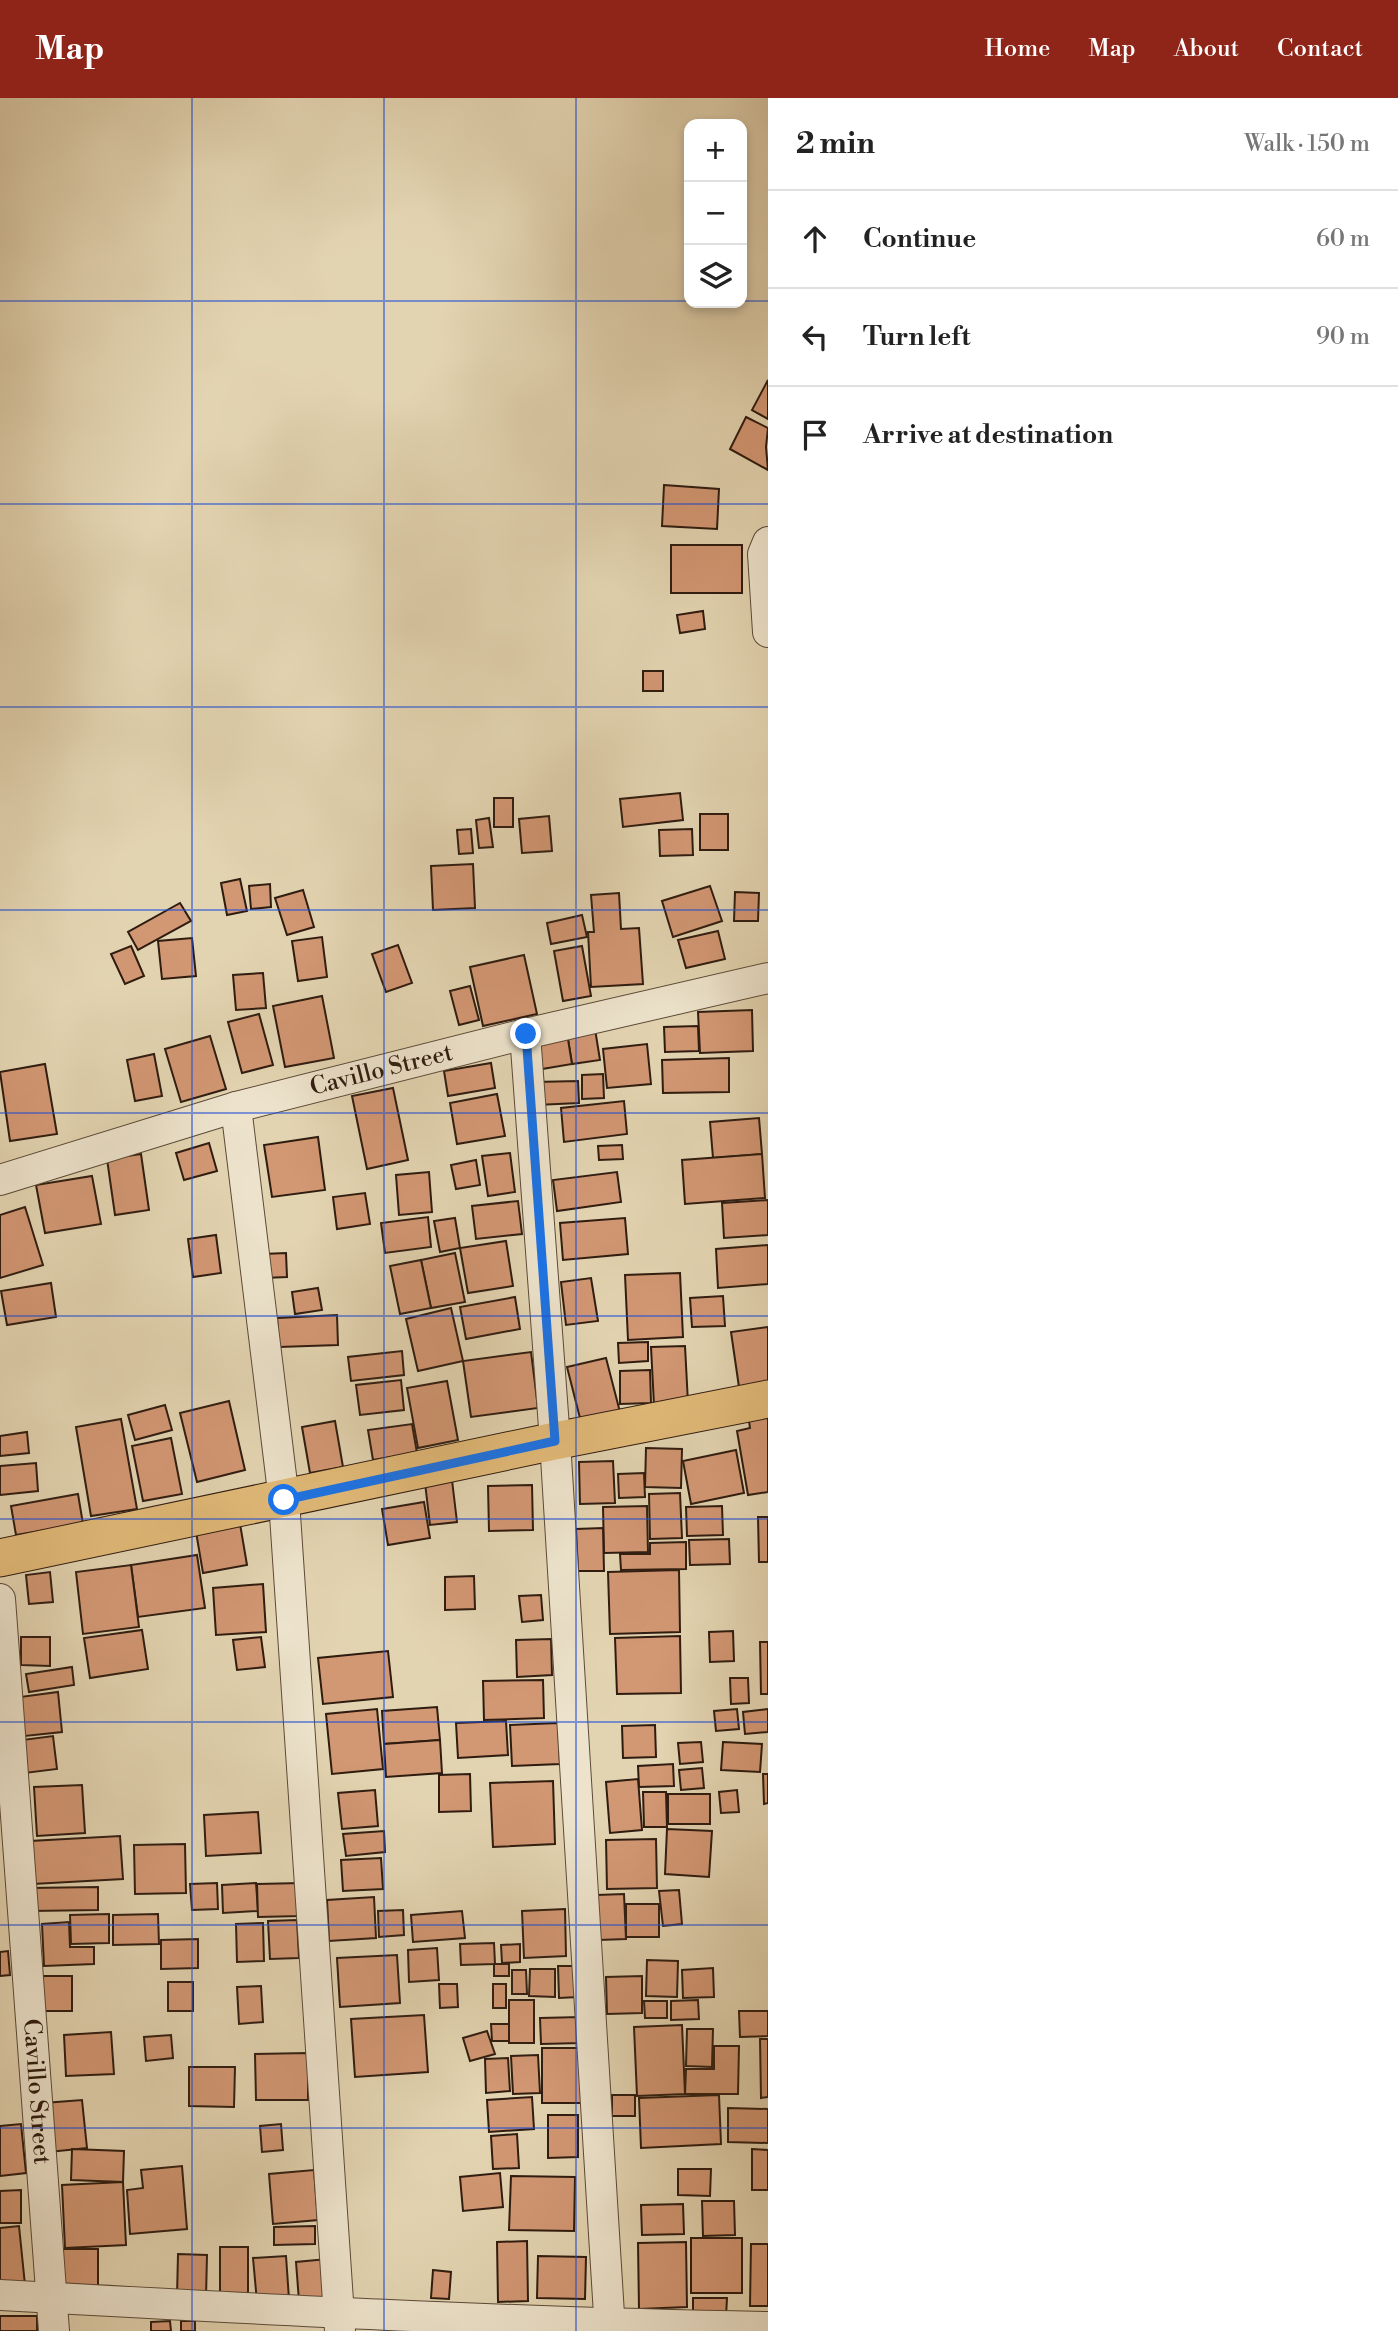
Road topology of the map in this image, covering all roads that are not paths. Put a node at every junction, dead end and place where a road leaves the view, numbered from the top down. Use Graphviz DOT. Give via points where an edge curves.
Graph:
graph roads {
  1 [pos="768,542"];
  2 [pos="768,632"];
  3 [pos="768,978"];
  4 [pos="526,1034"];
  5 [pos="236,1107"];
  6 [pos="0,1180"];
  7 [pos="768,1399"];
  8 [pos="555,1441"];
  9 [pos="284,1500"];
  10 [pos="0,1558"];
  11 [pos="0,1600"];
  12 [pos="0,2295"];
  13 [pos="51,2298"];
  14 [pos="340,2322"];
  15 [pos="768,2327"];
  16 [pos="610,2328"];
  17 [pos="54,2331"];
  1 -- 2 [label="street" via="763,554"];
  3 -- 4 [label="street, Cavillo Street"];
  4 -- 5 [label="street, Cavillo Street"];
  4 -- 8 [label="street"];
  5 -- 6 [label="street, Cavillo Street"];
  5 -- 9 [label="street"];
  7 -- 8 [label="main road"];
  8 -- 9 [label="main road"];
  8 -- 16 [label="street"];
  9 -- 10 [label="main road"];
  9 -- 14 [label="street"];
  11 -- 13 [label="street, Cavillo Street"];
  12 -- 13 [label="street"];
  13 -- 14 [label="street"];
  13 -- 17 [label="street, Cavillo Street"];
  14 -- 16 [label="street"];
  15 -- 16 [label="street"];
}
